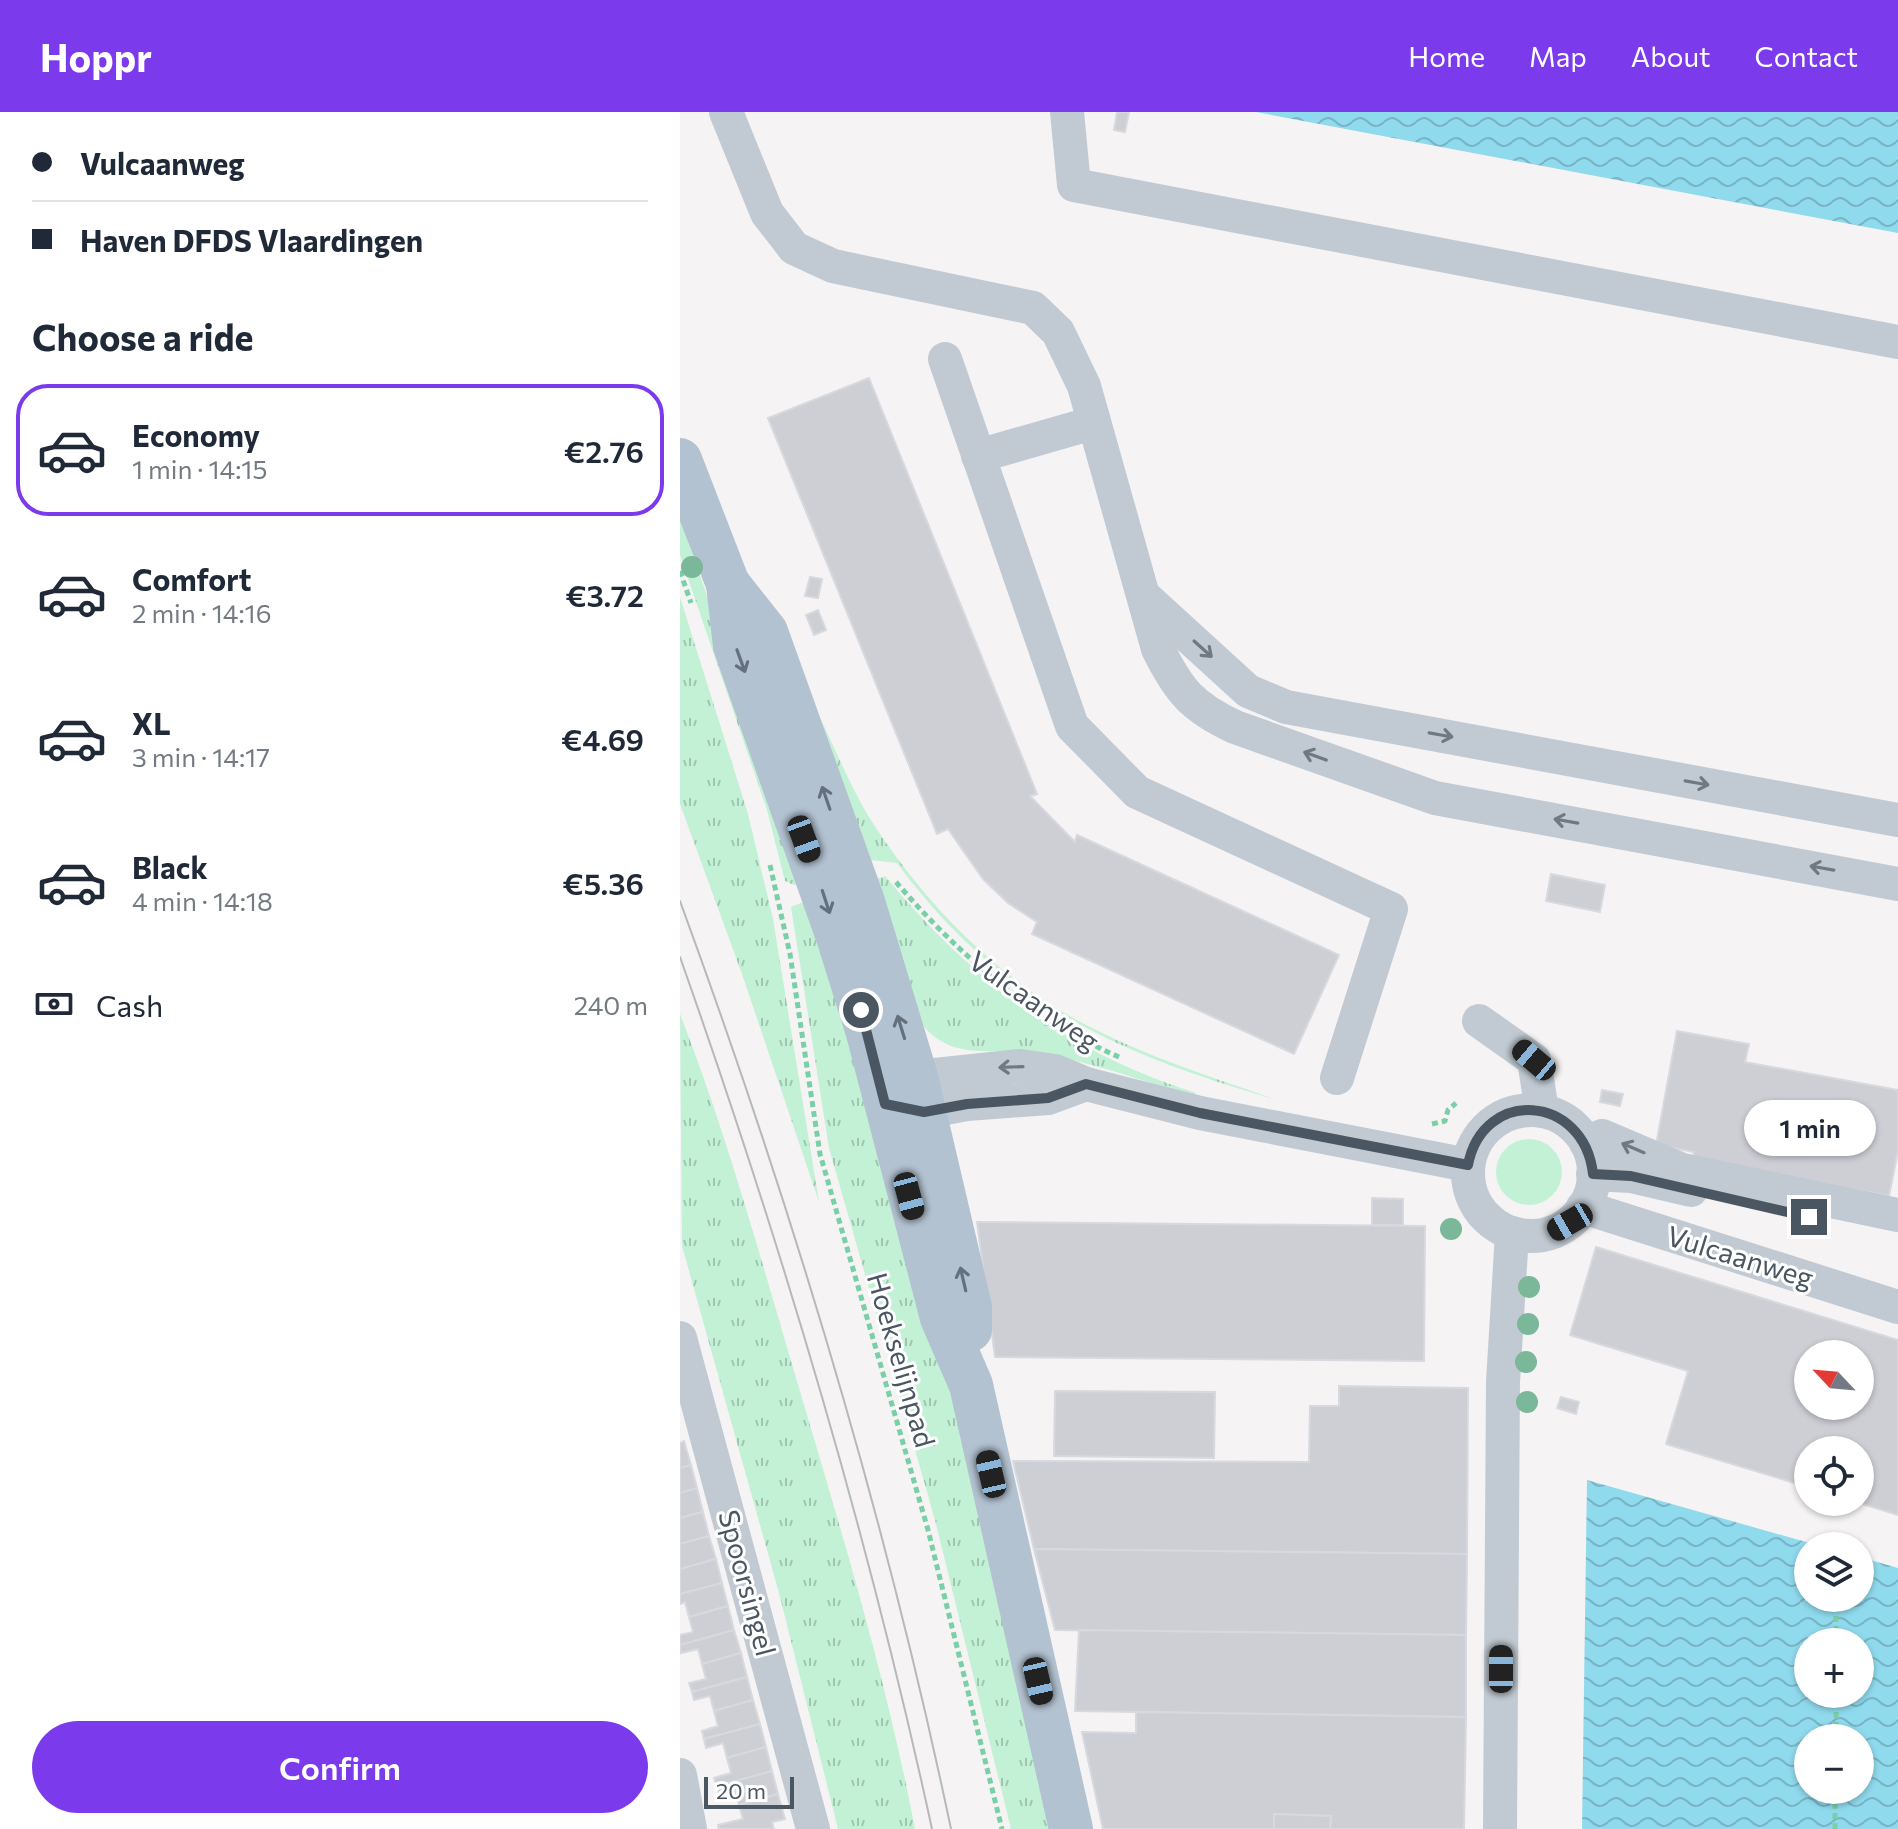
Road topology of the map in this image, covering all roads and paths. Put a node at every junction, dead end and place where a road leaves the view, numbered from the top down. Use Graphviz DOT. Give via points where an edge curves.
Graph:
graph roads {
  1 [pos="726,112"];
  2 [pos="1067,112"];
  3 [pos="1898,342"];
  4 [pos="945,359"];
  5 [pos="1093,423"];
  6 [pos="978,456"];
  7 [pos="680,460"];
  8 [pos="1145,597"];
  9 [pos="1898,820"];
  10 [pos="836,877"];
  11 [pos="1898,884"];
  12 [pos="779,899"];
  13 [pos="1479,1021"];
  14 [pos="1132,1063"];
  15 [pos="1337,1078"];
  16 [pos="908,1098"];
  17 [pos="1456,1103"];
  18 [pos="1542,1111"];
  19 [pos="1447,1116"];
  20 [pos="1590,1158"];
  21 [pos="1468,1165"];
  22 [pos="1583,1207"];
  23 [pos="1898,1215"];
  24 [pos="1512,1233"];
  25 [pos="1898,1238"];
  26 [pos="1898,1307"];
  27 [pos="680,1338"];
  28 [pos="680,1775"];
  29 [pos="1835,1804"];
  30 [pos="690,1829"];
  31 [pos="813,1829"];
  32 [pos="1002,1829"];
  33 [pos="1071,1829"];
  34 [pos="1500,1829"];
  35 [pos="1835,1829"];
  1 -- 5 [label="street" via="767,213 794,248 833,266 1033,308 1058,332 1084,386"];
  2 -- 3 [label="street" via="1074,185"];
  4 -- 6 [label="street"];
  5 -- 6 [label="street"];
  5 -- 8 [label="street"];
  6 -- 15 [label="street" via="1072,726 1137,792 1391,909"];
  7 -- 10 [label="main road" via="728,584 735,646"];
  8 -- 9 [label="street, one-way" via="1248,691 1286,707"];
  11 -- 8 [label="street, one-way" via="1435,798 1235,727 1205,713 1177,687 1158,649"];
  10 -- 12 [label="path, Vulcaanweg"];
  10 -- 14 [label="path, Vulcaanweg" via="876,865 885,869 960,950 1017,996 1088,1044"];
  10 -- 16 [label="main road" via="868,1033"];
  12 -- 32 [label="path, Hoekselijnpad" via="820,1154 928,1530"];
  13 -- 18 [label="street" via="1534,1060"];
  16 -- 21 [label="street, Vulcaanweg" via="967,1104 1048,1098 1086,1084 1200,1113"];
  16 -- 33 [label="main road" via="942,1318 971,1385"];
  17 -- 19 [label="path"];
  18 -- 20 [label="street" via="1575,1128"];
  18 -- 21 [label="street" via="1521,1110 1501,1117 1484,1130"];
  20 -- 22 [label="street"];
  23 -- 20 [label="street, one-way" via="1682,1170 1602,1136"];
  20 -- 25 [label="street" via="1631,1176"];
  21 -- 24 [label="street" via="1479,1208"];
  22 -- 24 [label="street" via="1553,1231"];
  22 -- 26 [label="street, Vulcaanweg"];
  24 -- 34 [label="street" via="1503,1382"];
  27 -- 31 [label="street, Spoorsingel"];
  28 -- 30 [label="street"];
  29 -- 35 [label="path"];
}
